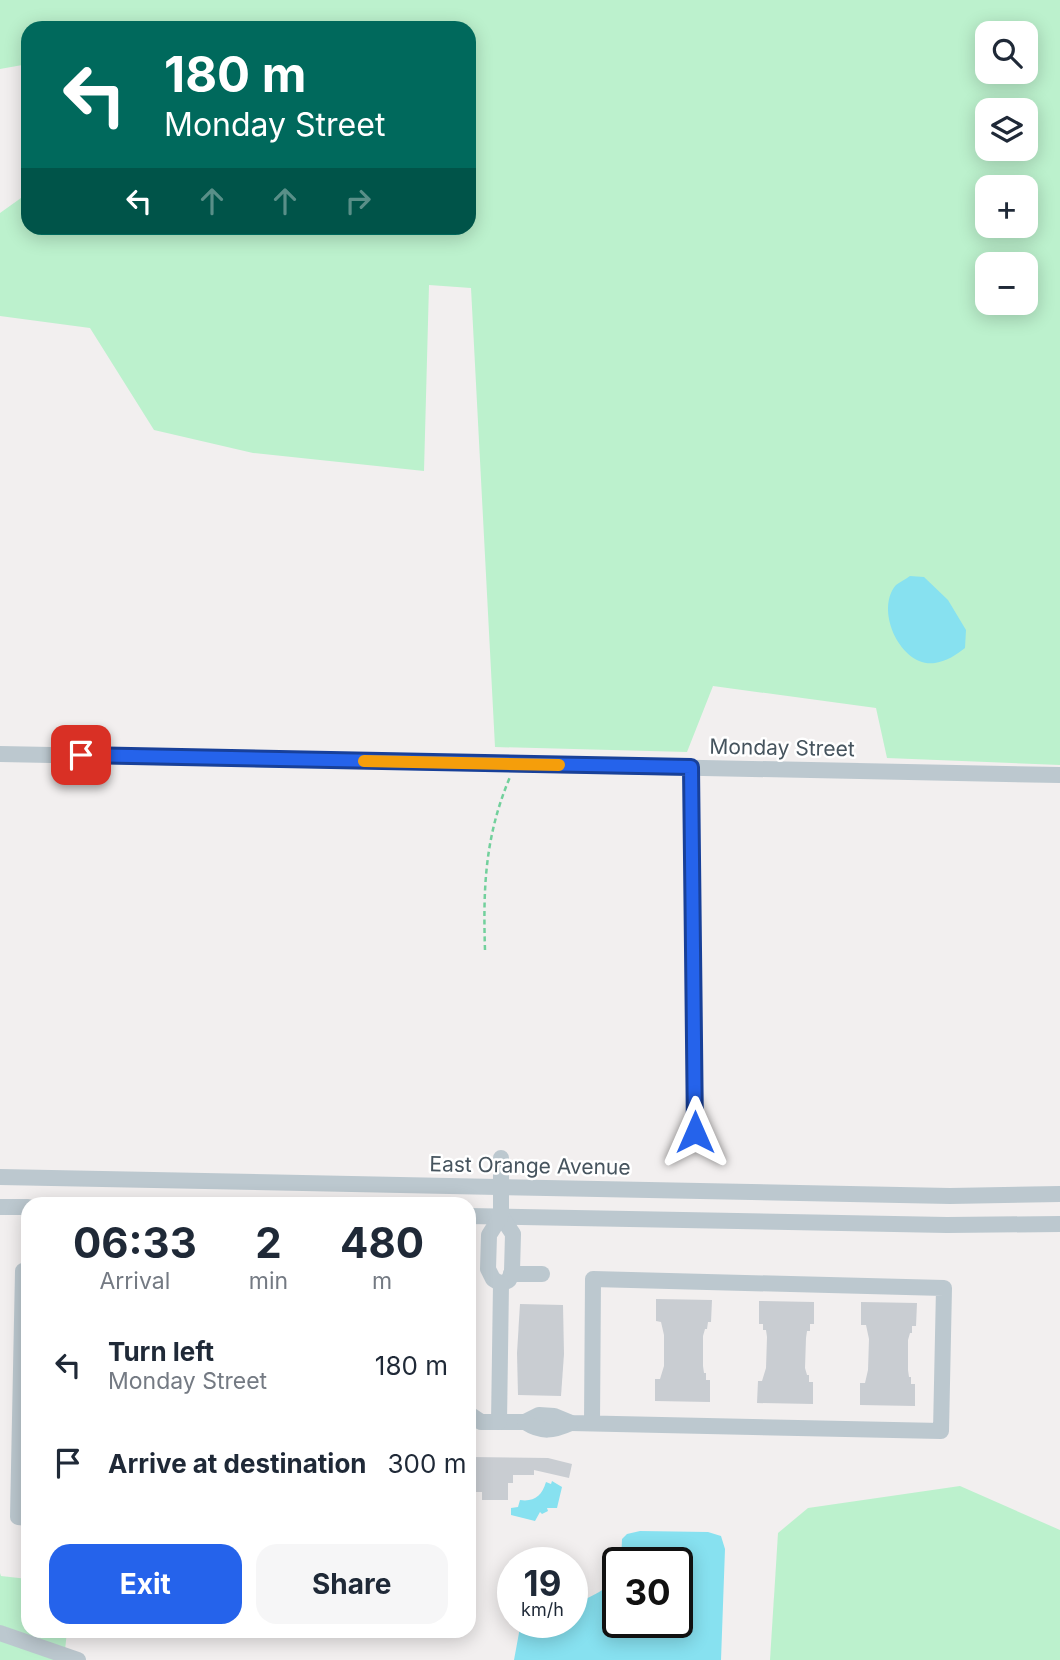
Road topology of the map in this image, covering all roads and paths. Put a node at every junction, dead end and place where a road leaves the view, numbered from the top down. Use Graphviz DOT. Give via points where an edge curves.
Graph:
graph roads {
  1 [pos="0,754"];
  2 [pos="515,764"];
  3 [pos="691,767"];
  4 [pos="1060,775"];
  5 [pos="485,950"];
  6 [pos="695,1132"];
  7 [pos="501,1158"];
  8 [pos="0,1177"];
  9 [pos="501,1186"];
  10 [pos="1060,1194"];
  11 [pos="0,1207"];
  12 [pos="21,1207"];
  13 [pos="476,1216"];
  14 [pos="501,1216"];
  15 [pos="1060,1224"];
  16 [pos="542,1274"];
  17 [pos="506,1279"];
  18 [pos="476,1421"];
  19 [pos="499,1422"];
  20 [pos="592,1423"];
  21 [pos="21,1470"];
  22 [pos="21,1517"];
  23 [pos="0,1633"];
  24 [pos="78,1660"];
  1 -- 2 [label="street, Monday Street"];
  2 -- 3 [label="street, Monday Street"];
  2 -- 5 [label="path" via="500,798 485,873"];
  3 -- 4 [label="street, Monday Street"];
  3 -- 6 [label="street"];
  7 -- 9 [label="street"];
  8 -- 9 [label="street, East Orange Avenue"];
  9 -- 10 [label="street, East Orange Avenue"];
  9 -- 14 [label="street"];
  11 -- 12 [label="street"];
  13 -- 14 [label="street"];
  14 -- 15 [label="street"];
  14 -- 17 [label="street" via="513,1234"];
  14 -- 17 [label="street" via="489,1235 488,1269 493,1279"];
  16 -- 17 [label="street"];
  17 -- 19 [label="street"];
  18 -- 19 [label="street"];
  19 -- 20 [label="street" via="525,1422 539,1415"];
  20 -- 20 [label="street" via="593,1279 944,1288 941,1431"];
  21 -- 22 [label="street"];
  23 -- 24 [label="street"];
}
